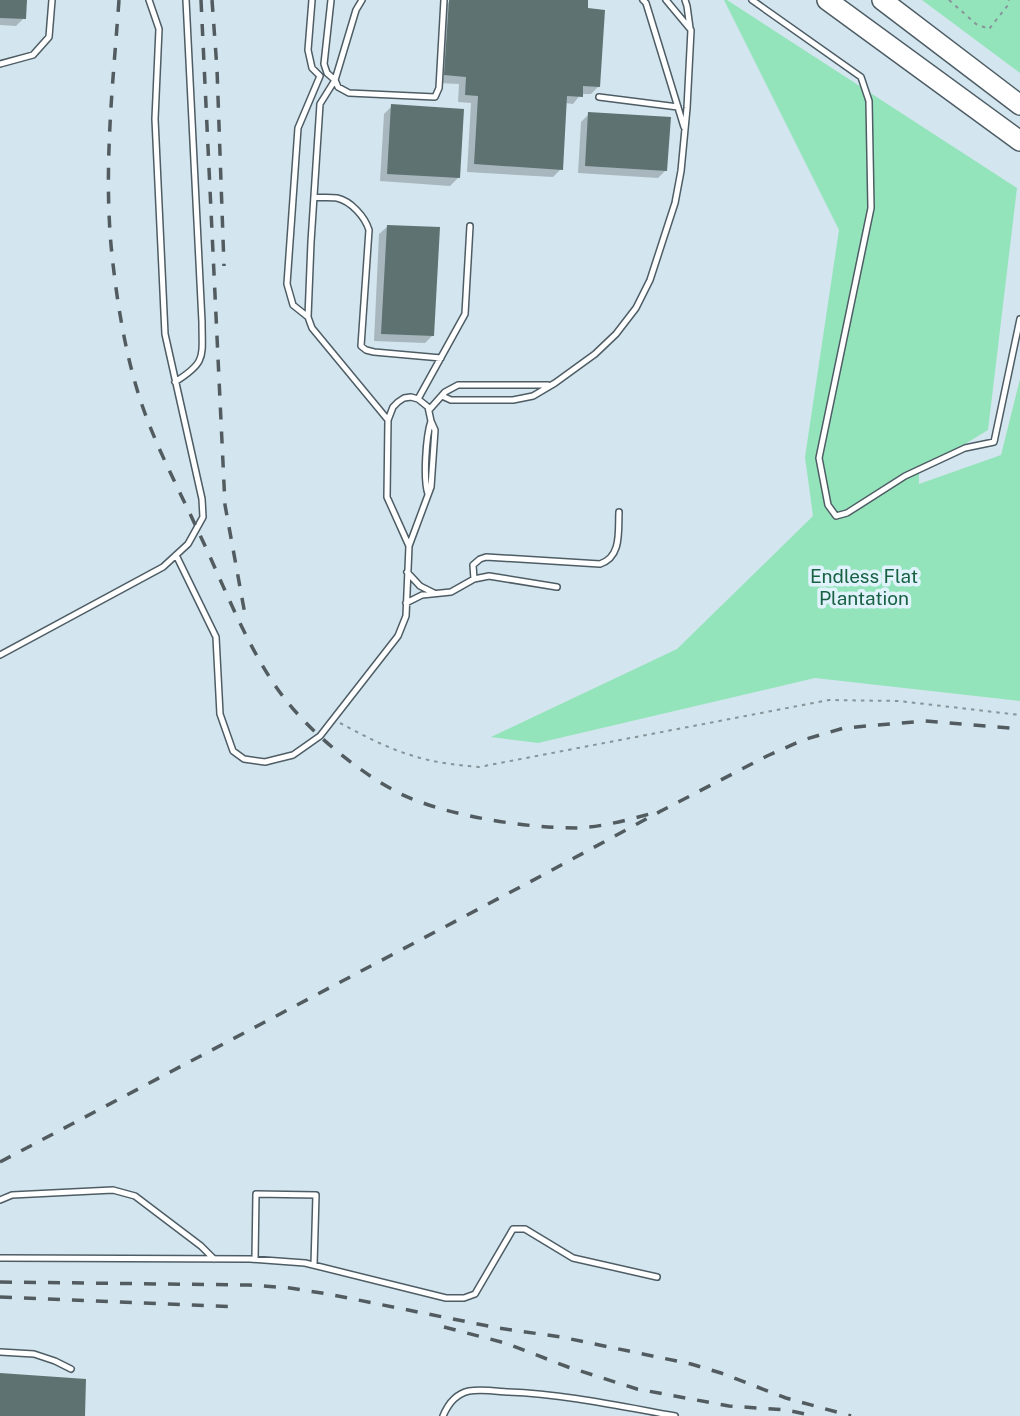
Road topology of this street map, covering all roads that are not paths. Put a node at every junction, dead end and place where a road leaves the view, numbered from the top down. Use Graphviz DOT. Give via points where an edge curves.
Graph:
graph roads {
  1 [pos="52,0"];
  2 [pos="149,0"];
  3 [pos="187,0"];
  4 [pos="312,0"];
  5 [pos="331,0"];
  6 [pos="362,0"];
  7 [pos="444,0"];
  8 [pos="643,0"];
  9 [pos="666,0"];
  10 [pos="685,0"];
  11 [pos="752,0"];
  12 [pos="827,0"];
  13 [pos="882,0"];
  14 [pos="691,30"];
  15 [pos="0,64"];
  16 [pos="335,80"];
  17 [pos="599,97"];
  18 [pos="1020,105"];
  19 [pos="678,107"];
  20 [pos="685,130"];
  21 [pos="1020,141"];
  22 [pos="314,197"];
  23 [pos="470,226"];
  24 [pos="308,317"];
  25 [pos="1020,318"];
  26 [pos="441,358"];
  27 [pos="175,382"];
  28 [pos="551,385"];
  29 [pos="442,396"];
  30 [pos="418,398"];
  31 [pos="429,410"];
  32 [pos="388,420"];
  33 [pos="619,512"];
  34 [pos="409,546"];
  35 [pos="176,555"];
  36 [pos="407,572"];
  37 [pos="474,579"];
  38 [pos="557,587"];
  39 [pos="434,593"];
  40 [pos="406,603"];
  41 [pos="0,655"];
  42 [pos="0,1200"];
  43 [pos="0,1258"];
  44 [pos="214,1259"];
  45 [pos="255,1259"];
  46 [pos="314,1265"];
  47 [pos="657,1277"];
  48 [pos="0,1352"];
  49 [pos="71,1369"];
  50 [pos="443,1416"];
  51 [pos="675,1416"];
  1 -- 15 [label="lane" via="49,37 33,55"];
  2 -- 27 [label="lane" via="159,29 155,119 164,334"];
  3 -- 27 [label="lane" via="202,357"];
  4 -- 24 [label="lane" via="307,50 312,68 320,76 298,128 287,284 293,305"];
  5 -- 16 [label="lane" via="324,64"];
  6 -- 16 [label="lane"];
  7 -- 16 [label="lane" via="435,97 349,93"];
  8 -- 19 [label="lane"];
  9 -- 14 [label="lane"];
  10 -- 14 [label="lane"];
  11 -- 25 [label="lane" via="861,77 869,101 871,208 819,458 828,505 836,516 905,476 965,448 994,442"];
  12 -- 21 [label="highway"];
  13 -- 18 [label="highway"];
  14 -- 20 [label="lane"];
  16 -- 22 [label="lane" via="320,104"];
  17 -- 19 [label="lane"];
  19 -- 20 [label="lane"];
  20 -- 28 [label="lane" via="675,203 636,308 595,354"];
  22 -- 24 [label="lane"];
  22 -- 26 [label="lane" via="339,198 366,220 361,346 373,352"];
  23 -- 26 [label="lane" via="465,314"];
  24 -- 32 [label="lane"];
  26 -- 30 [label="lane"];
  27 -- 35 [label="lane" via="202,499 202,517 188,544"];
  28 -- 29 [label="lane" via="462,384"];
  28 -- 29 [label="lane" via="533,396 513,400"];
  29 -- 31 [label="lane"];
  30 -- 31 [label="lane"];
  30 -- 32 [label="lane" via="397,402"];
  31 -- 34 [label="lane" via="435,430 431,487"];
  32 -- 34 [label="lane" via="387,497"];
  33 -- 37 [label="lane" via="616,551 605,563 486,557 473,565"];
  34 -- 36 [label="lane"];
  35 -- 40 [label="lane" via="216,637 220,714 233,751 244,759 265,762 293,755 320,736 398,636"];
  35 -- 41 [label="lane" via="163,567"];
  36 -- 39 [label="lane"];
  36 -- 40 [label="lane"];
  37 -- 38 [label="lane" via="488,576"];
  37 -- 39 [label="lane" via="451,592"];
  39 -- 40 [label="lane"];
  42 -- 44 [label="lane" via="12,1195 113,1190 135,1196"];
  43 -- 44 [label="lane"];
  44 -- 45 [label="lane"];
  45 -- 46 [label="lane"];
  45 -- 46 [label="lane" via="256,1194 316,1195"];
  46 -- 47 [label="lane" via="446,1298 464,1298 475,1294 513,1229 525,1229 573,1258"];
  48 -- 49 [label="lane" via="34,1354"];
  50 -- 51 [label="lane" via="454,1398 468,1391 484,1391 528,1392"];
}
